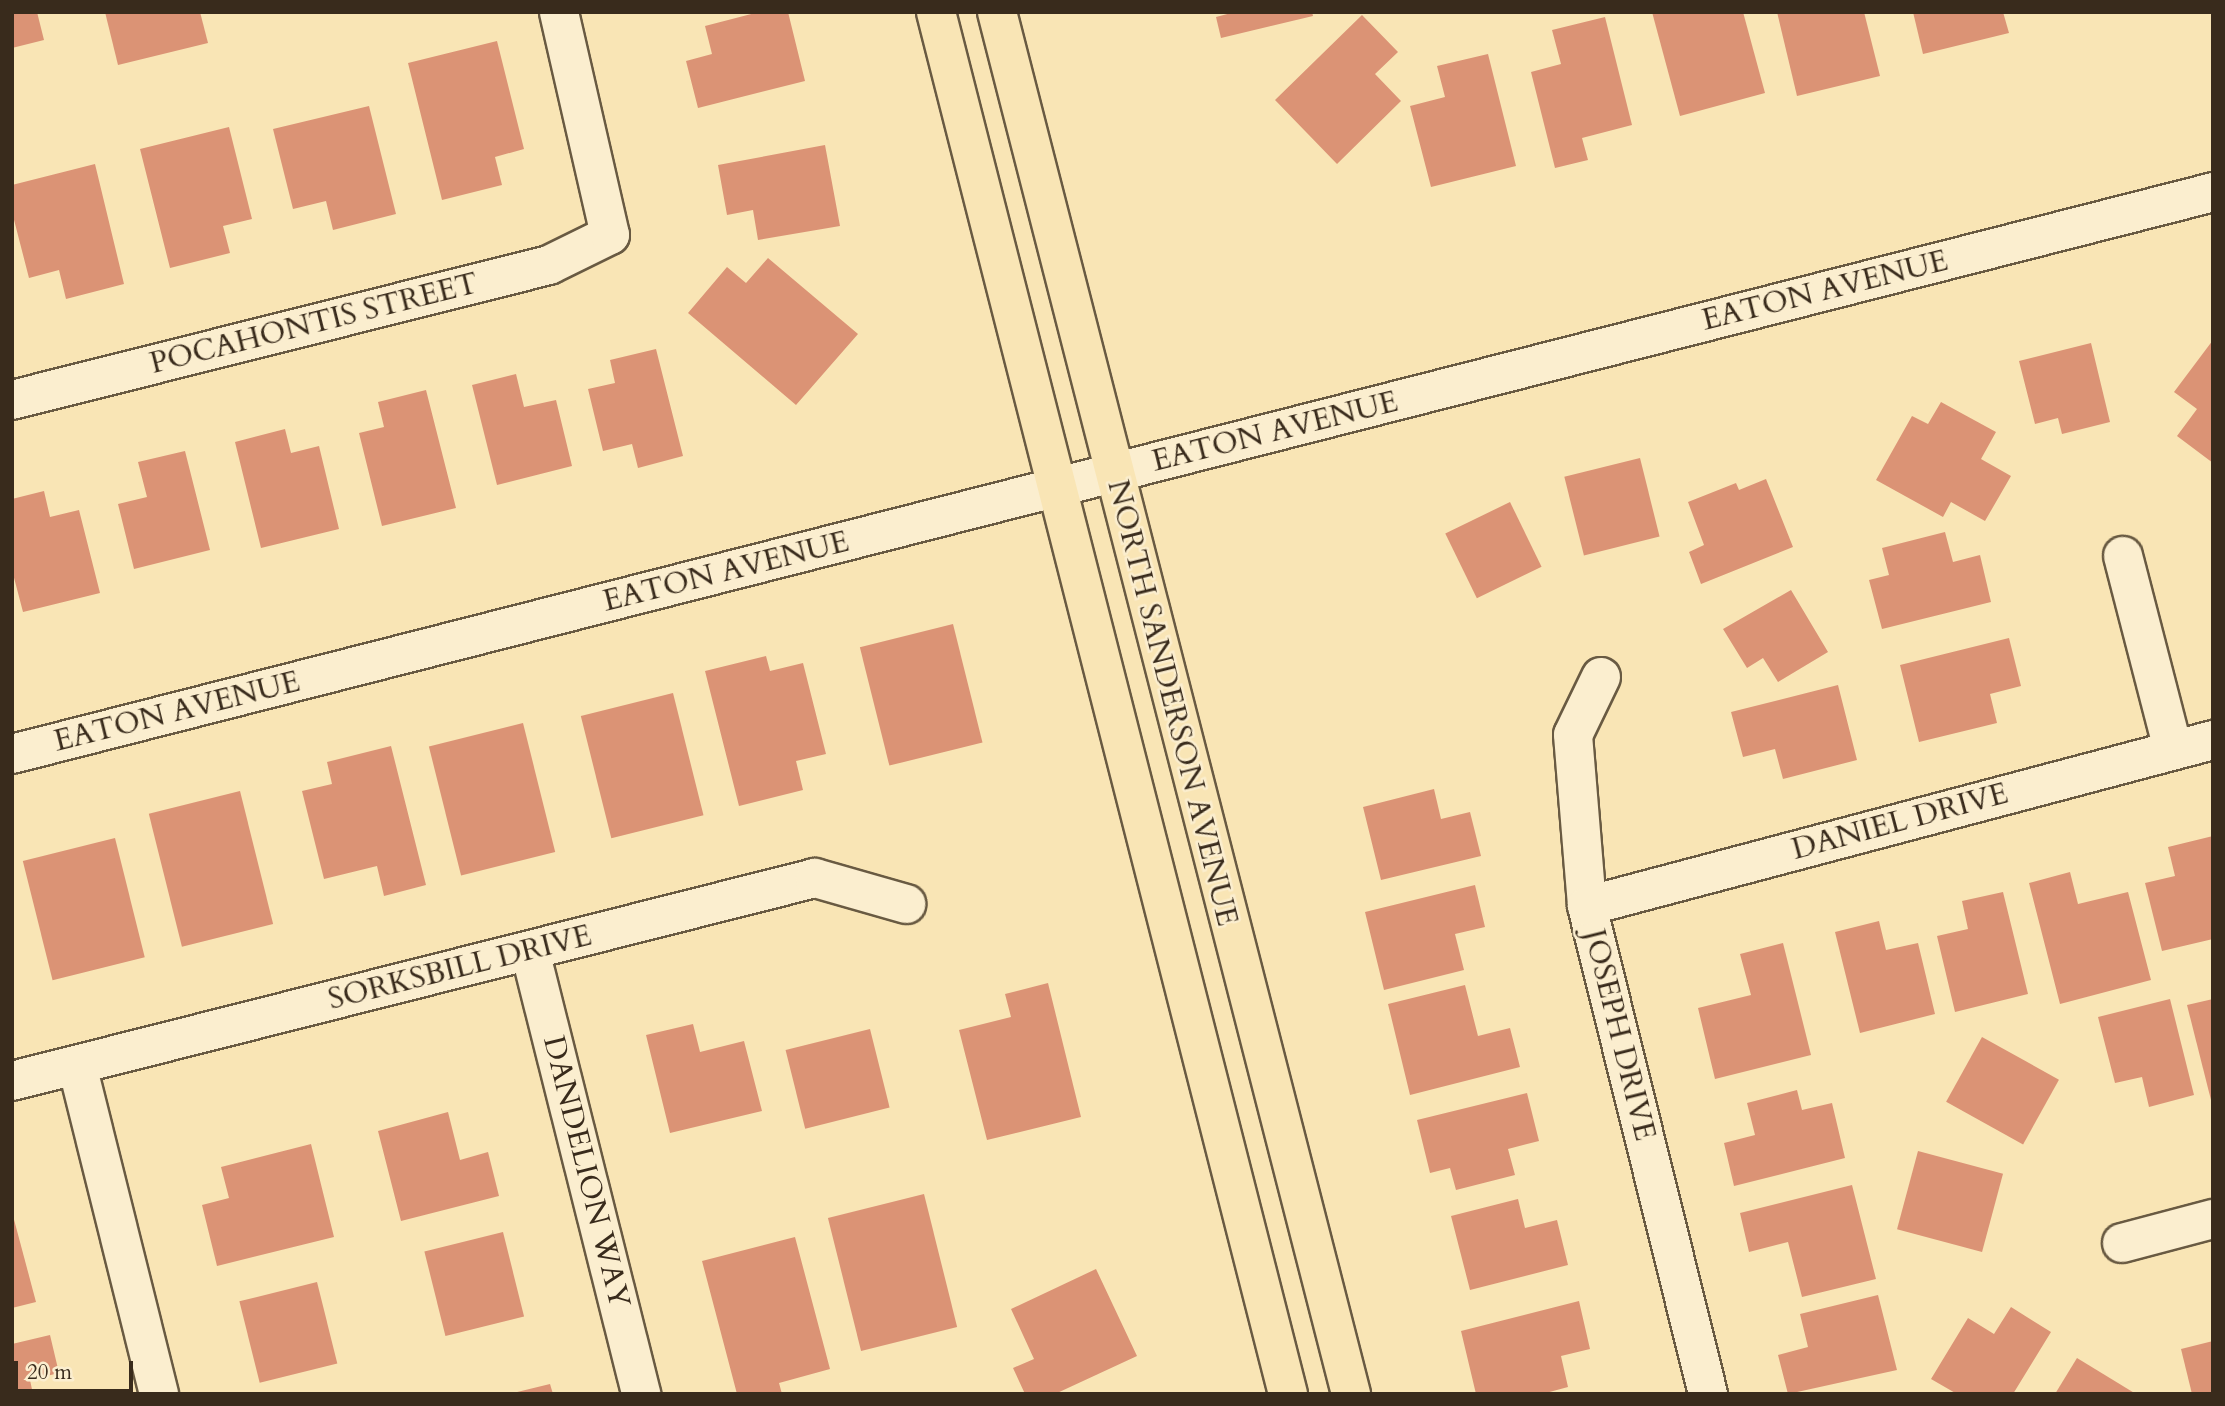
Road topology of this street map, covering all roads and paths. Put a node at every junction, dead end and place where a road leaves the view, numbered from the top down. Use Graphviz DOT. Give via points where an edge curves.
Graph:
graph roads {
  1 [pos="559,12"];
  2 [pos="936,12"];
  3 [pos="998,12"];
  4 [pos="2213,192"];
  5 [pos="12,400"];
  6 [pos="1113,473"];
  7 [pos="1057,488"];
  8 [pos="2123,556"];
  9 [pos="1601,677"];
  10 [pos="2213,740"];
  11 [pos="2173,750"];
  12 [pos="12,754"];
  13 [pos="906,904"];
  14 [pos="1587,906"];
  15 [pos="530,951"];
  16 [pos="77,1065"];
  17 [pos="12,1081"];
  18 [pos="2213,1219"];
  19 [pos="2122,1243"];
  20 [pos="159,1394"];
  21 [pos="641,1394"];
  22 [pos="1288,1394"];
  23 [pos="1351,1394"];
  24 [pos="1708,1394"];
  1 -- 5 [label="street, POCAHONTIS STREET" via="610,235 549,265"];
  2 -- 7 [label="highway, NORTH SANDERSON AVENUE"];
  3 -- 6 [label="highway, NORTH SANDERSON AVENUE"];
  4 -- 6 [label="street, EATON AVENUE"];
  6 -- 7 [label="street, EATON AVENUE"];
  6 -- 23 [label="highway, NORTH SANDERSON AVENUE"];
  7 -- 12 [label="street, EATON AVENUE"];
  7 -- 22 [label="highway, NORTH SANDERSON AVENUE"];
  8 -- 11 [label="street"];
  9 -- 14 [label="street, JOSEPH DRIVE" via="1573,735"];
  10 -- 11 [label="street, DANIEL DRIVE"];
  11 -- 14 [label="street, DANIEL DRIVE"];
  13 -- 15 [label="street, SORKSBILL DRIVE" via="815,878"];
  14 -- 24 [label="street, JOSEPH DRIVE"];
  15 -- 16 [label="street, SORKSBILL DRIVE"];
  15 -- 21 [label="street, DANDELION WAY"];
  16 -- 17 [label="street, SORKSBILL DRIVE"];
  16 -- 20 [label="street"];
  18 -- 19 [label="street"];
}
